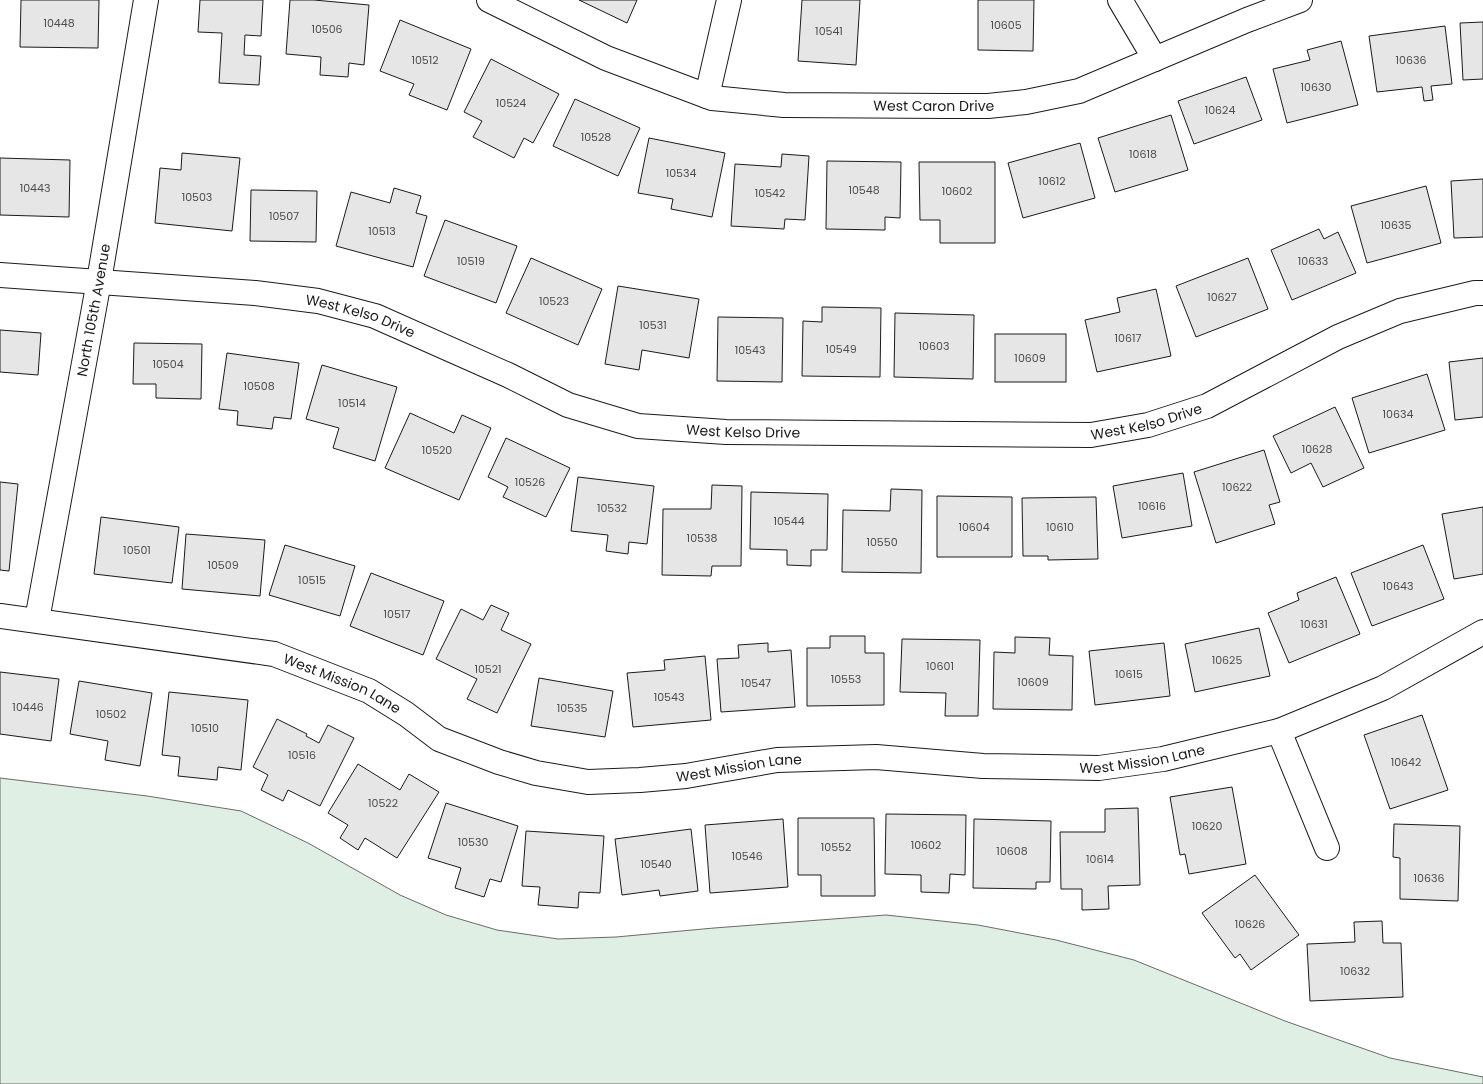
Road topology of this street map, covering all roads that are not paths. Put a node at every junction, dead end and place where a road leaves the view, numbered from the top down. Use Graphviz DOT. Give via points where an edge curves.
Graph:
graph roads {
  1 [pos="146,0"];
  2 [pos="489,0"];
  3 [pos="729,0"];
  4 [pos="1120,0"];
  5 [pos="1300,0"];
  6 [pos="1155,59"];
  7 [pos="707,96"];
  8 [pos="0,275"];
  9 [pos="98,281"];
  10 [pos="1483,293"];
  11 [pos="0,616"];
  12 [pos="37,620"];
  13 [pos="1483,632"];
  14 [pos="1279,731"];
  15 [pos="1327,848"];
  1 -- 9 [label="street, North 105th Avenue"];
  2 -- 7 [label="street, West Caron Drive" via="606,58"];
  3 -- 7 [label="street"];
  4 -- 6 [label="street"];
  5 -- 6 [label="street, West Caron Drive"];
  6 -- 7 [label="street, West Caron Drive" via="1079,91 988,106 784,106"];
  8 -- 9 [label="street, West Kelso Drive"];
  9 -- 10 [label="street, West Kelso Drive" via="318,301 375,316 568,405 638,426 736,432 1091,435 1148,425 1207,406 1338,337 1400,311"];
  9 -- 12 [label="street, North 105th Avenue"];
  11 -- 12 [label="street, West Mission Lane"];
  12 -- 14 [label="street, West Mission Lane" via="274,654 369,691 438,739 536,773 588,782 686,776 777,760 876,757 983,766 1099,768 1163,758"];
  13 -- 14 [label="street, West Mission Lane" via="1382,688"];
  14 -- 15 [label="street"];
}
